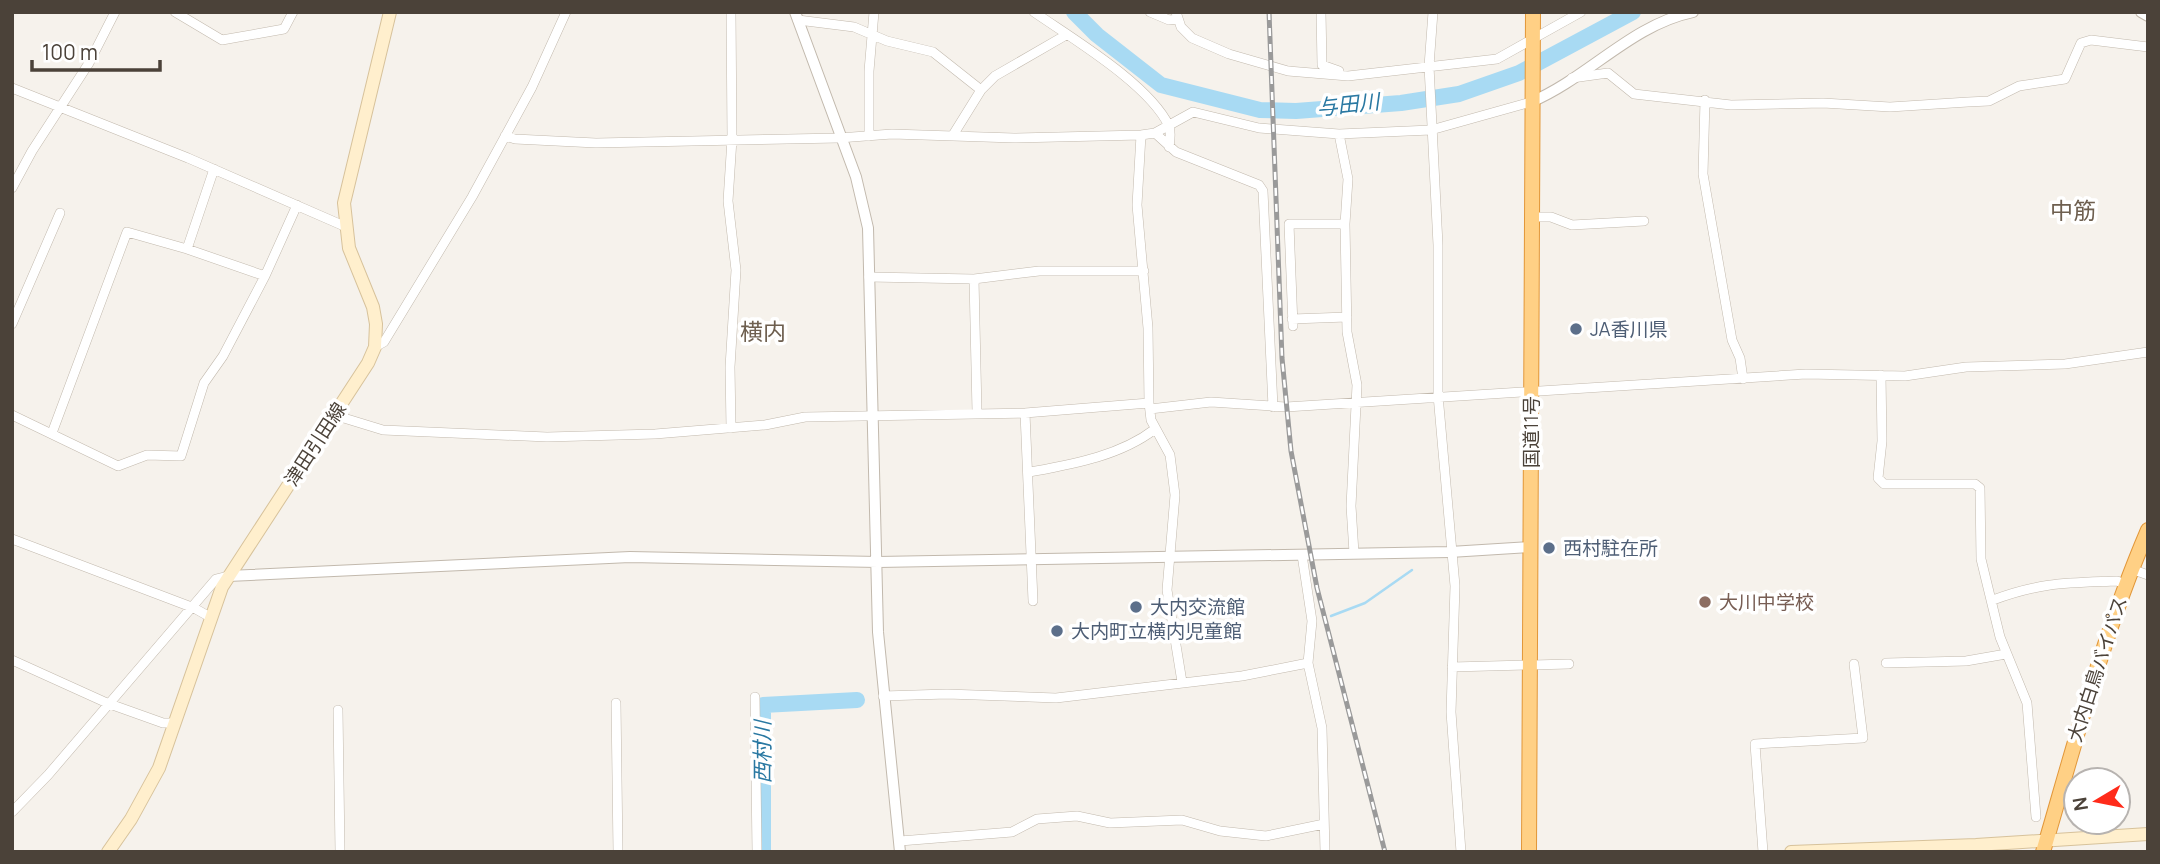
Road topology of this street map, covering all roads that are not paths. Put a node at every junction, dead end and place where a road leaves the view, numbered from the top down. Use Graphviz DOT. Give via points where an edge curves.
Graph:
graph roads {
  1 [pos="115,12"];
  2 [pos="175,12"];
  3 [pos="293,12"];
  4 [pos="390,12"];
  5 [pos="566,12"];
  6 [pos="731,12"];
  7 [pos="874,12"];
  8 [pos="1034,12"];
  9 [pos="1150,12"];
  10 [pos="1321,12"];
  11 [pos="1433,12"];
  12 [pos="1533,12"];
  13 [pos="1581,12"];
  14 [pos="1693,12"];
  15 [pos="2141,12"];
  16 [pos="797,16"];
  17 [pos="1177,16"];
  18 [pos="2148,16"];
  19 [pos="873,34"];
  20 [pos="1066,35"];
  21 [pos="1531,42"];
  22 [pos="2148,47"];
  23 [pos="1430,68"];
  24 [pos="1348,76"];
  25 [pos="1570,78"];
  26 [pos="12,88"];
  27 [pos="981,90"];
  28 [pos="1531,95"];
  29 [pos="1705,100"];
  30 [pos="62,107"];
  31 [pos="1167,125"];
  32 [pos="1431,126"];
  33 [pos="1155,133"];
  34 [pos="1339,134"];
  35 [pos="953,135"];
  36 [pos="1142,135"];
  37 [pos="505,136"];
  38 [pos="869,136"];
  39 [pos="839,138"];
  40 [pos="732,139"];
  41 [pos="1169,148"];
  42 [pos="214,169"];
  43 [pos="16,177"];
  44 [pos="12,188"];
  45 [pos="297,205"];
  46 [pos="60,213"];
  47 [pos="1533,217"];
  48 [pos="1644,221"];
  49 [pos="1345,224"];
  50 [pos="344,226"];
  51 [pos="187,249"];
  52 [pos="1144,271"];
  53 [pos="265,276"];
  54 [pos="869,277"];
  55 [pos="974,279"];
  56 [pos="1347,317"];
  57 [pos="12,324"];
  58 [pos="375,347"];
  59 [pos="2148,352"];
  60 [pos="1881,375"];
  61 [pos="1743,379"];
  62 [pos="1531,392"];
  63 [pos="1438,396"];
  64 [pos="1357,401"];
  65 [pos="1150,406"];
  66 [pos="1273,407"];
  67 [pos="977,412"];
  68 [pos="1025,413"];
  69 [pos="12,415"];
  70 [pos="334,415"];
  71 [pos="873,416"];
  72 [pos="731,428"];
  73 [pos="1155,429"];
  74 [pos="52,433"];
  75 [pos="1030,472"];
  76 [pos="2148,530"];
  77 [pos="12,539"];
  78 [pos="1530,547"];
  79 [pos="1450,552"];
  80 [pos="1354,553"];
  81 [pos="1302,555"];
  82 [pos="1170,557"];
  83 [pos="1030,559"];
  84 [pos="877,562"];
  85 [pos="2131,569"];
  86 [pos="2148,575"];
  87 [pos="228,576"];
  88 [pos="2125,584"];
  89 [pos="1993,600"];
  90 [pos="1033,601"];
  91 [pos="194,608"];
  92 [pos="211,617"];
  93 [pos="2006,654"];
  94 [pos="12,660"];
  95 [pos="1308,663"];
  96 [pos="1886,663"];
  97 [pos="1569,664"];
  98 [pos="1854,664"];
  99 [pos="1531,666"];
  100 [pos="1452,667"];
  101 [pos="1182,682"];
  102 [pos="883,696"];
  103 [pos="755,697"];
  104 [pos="616,703"];
  105 [pos="107,704"];
  106 [pos="338,710"];
  107 [pos="175,723"];
  108 [pos="12,812"];
  109 [pos="2036,817"];
  110 [pos="1324,824"];
  111 [pos="2148,834"];
  112 [pos="900,846"];
  113 [pos="2045,846"];
  114 [pos="108,852"];
  115 [pos="340,852"];
  116 [pos="618,852"];
  117 [pos="757,852"];
  118 [pos="1325,852"];
  119 [pos="1461,852"];
  120 [pos="1529,852"];
  121 [pos="1762,852"];
  122 [pos="1791,852"];
  1 -- 30 [label="street"];
  2 -- 3 [label="street" via="222,40 231,40 284,29"];
  4 -- 50 [label="main road" via="347,184"];
  5 -- 37 [label="street"];
  6 -- 40 [label="street"];
  7 -- 19 [label="street"];
  8 -- 20 [label="street"];
  9 -- 17 [label="street" via="1169,20"];
  10 -- 24 [label="street" via="1322,65"];
  11 -- 23 [label="street"];
  12 -- 21 [label="highway, 国道11号"];
  13 -- 21 [label="street"];
  14 -- 25 [label="street" via="1646,31"];
  15 -- 18 [label="street"];
  16 -- 19 [label="street"];
  16 -- 39 [label="street"];
  17 -- 24 [label="street" via="1192,38 1229,54 1289,71"];
  19 -- 27 [label="street" via="933,52"];
  19 -- 38 [label="street"];
  20 -- 27 [label="street" via="1013,63"];
  20 -- 31 [label="street" via="1138,88"];
  21 -- 23 [label="street" via="1497,59"];
  21 -- 28 [label="highway, 国道11号"];
  22 -- 29 [label="street" via="2091,40 2081,43 2065,79 2020,86 1989,101 1890,107"];
  23 -- 24 [label="street"];
  23 -- 32 [label="street"];
  25 -- 28 [label="street"];
  25 -- 29 [label="street" via="1608,73 1634,94"];
  26 -- 30 [label="street"];
  27 -- 35 [label="street"];
  28 -- 32 [label="street"];
  28 -- 47 [label="highway, 国道11号"];
  29 -- 61 [label="street" via="1703,174"];
  30 -- 42 [label="street"];
  30 -- 43 [label="street"];
  31 -- 33 [label="street"];
  31 -- 34 [label="street" via="1193,112 1259,128"];
  31 -- 41 [label="street"];
  32 -- 34 [label="street"];
  32 -- 63 [label="street" via="1438,245"];
  33 -- 36 [label="street"];
  33 -- 41 [label="street"];
  34 -- 49 [label="street" via="1348,178"];
  35 -- 36 [label="street"];
  35 -- 38 [label="street"];
  36 -- 52 [label="street" via="1137,205"];
  37 -- 40 [label="street" via="596,143"];
  37 -- 58 [label="street" via="395,326"];
  38 -- 39 [label="street"];
  39 -- 40 [label="street"];
  39 -- 54 [label="street" via="856,177 868,228"];
  40 -- 72 [label="street" via="728,201 736,305"];
  41 -- 66 [label="street" via="1259,185 1263,191"];
  42 -- 45 [label="street"];
  42 -- 51 [label="street"];
  43 -- 44 [label="street"];
  45 -- 50 [label="street"];
  45 -- 53 [label="street"];
  46 -- 57 [label="street"];
  47 -- 48 [label="street" via="1551,216 1572,225"];
  47 -- 62 [label="highway, 国道11号"];
  49 -- 56 [label="street"];
  49 -- 56 [label="street" via="1289,223 1292,322"];
  50 -- 58 [label="main road" via="373,307"];
  51 -- 53 [label="street"];
  51 -- 74 [label="street" via="127,232"];
  52 -- 55 [label="street" via="1039,271"];
  52 -- 65 [label="street"];
  53 -- 74 [label="street" via="204,383 181,456 147,456 118,466"];
  54 -- 55 [label="street"];
  54 -- 71 [label="street"];
  55 -- 67 [label="street"];
  56 -- 64 [label="street"];
  58 -- 70 [label="main road, 津田引田線"];
  59 -- 60 [label="street" via="2064,364 1989,365 1919,375"];
  60 -- 61 [label="street"];
  60 -- 89 [label="street" via="1878,478 1884,484 1975,484 1980,488 1982,559"];
  61 -- 62 [label="street"];
  62 -- 63 [label="street"];
  62 -- 78 [label="highway, 国道11号"];
  63 -- 64 [label="street"];
  63 -- 79 [label="street"];
  64 -- 66 [label="street"];
  64 -- 80 [label="street" via="1351,506"];
  65 -- 66 [label="street" via="1211,402"];
  65 -- 68 [label="street"];
  65 -- 73 [label="street"];
  67 -- 68 [label="street"];
  67 -- 71 [label="street"];
  68 -- 75 [label="street"];
  69 -- 74 [label="street"];
  70 -- 72 [label="street" via="383,430 547,437"];
  70 -- 87 [label="main road, 津田引田線"];
  71 -- 72 [label="street" via="805,417"];
  71 -- 84 [label="street"];
  73 -- 75 [label="street" via="1088,461"];
  73 -- 82 [label="street" via="1170,455 1175,495"];
  75 -- 83 [label="street"];
  76 -- 85 [label="highway, 大内白鳥バイパス"];
  77 -- 91 [label="street"];
  78 -- 79 [label="street"];
  78 -- 99 [label="highway, 国道11号"];
  79 -- 80 [label="street"];
  79 -- 100 [label="street" via="1455,586"];
  80 -- 81 [label="street"];
  81 -- 82 [label="street"];
  81 -- 95 [label="street" via="1312,621"];
  82 -- 83 [label="street"];
  82 -- 101 [label="street" via="1167,590"];
  83 -- 84 [label="street"];
  83 -- 90 [label="street"];
  84 -- 87 [label="street" via="630,557"];
  84 -- 102 [label="street"];
  85 -- 86 [label="street"];
  85 -- 88 [label="highway, 大内白鳥バイパス"];
  87 -- 91 [label="street" via="216,579"];
  87 -- 92 [label="main road, 津田引田線"];
  88 -- 89 [label="street" via="2049,583"];
  88 -- 113 [label="highway, 大内白鳥バイパス" via="2090,685"];
  89 -- 93 [label="street"];
  91 -- 92 [label="street"];
  91 -- 105 [label="street"];
  92 -- 107 [label="main road, 津田引田線"];
  93 -- 96 [label="street" via="1966,661"];
  93 -- 109 [label="street" via="2028,703"];
  94 -- 105 [label="street"];
  95 -- 101 [label="street"];
  95 -- 110 [label="street" via="1322,728"];
  97 -- 99 [label="street"];
  98 -- 121 [label="street" via="1863,738 1755,744"];
  99 -- 100 [label="street"];
  99 -- 120 [label="highway, 国道11号"];
  100 -- 119 [label="street" via="1452,756"];
  101 -- 102 [label="street" via="1056,698"];
  102 -- 112 [label="street"];
  103 -- 117 [label="street"];
  104 -- 116 [label="street"];
  105 -- 107 [label="street"];
  105 -- 108 [label="street"];
  106 -- 115 [label="street"];
  107 -- 114 [label="main road, 津田引田線" via="147,791"];
  110 -- 112 [label="street" via="1266,836 1220,831 1182,820 1110,822 1077,816 1037,819 1012,832"];
  110 -- 118 [label="street"];
  111 -- 113 [label="main road"];
  113 -- 122 [label="main road"];
}
